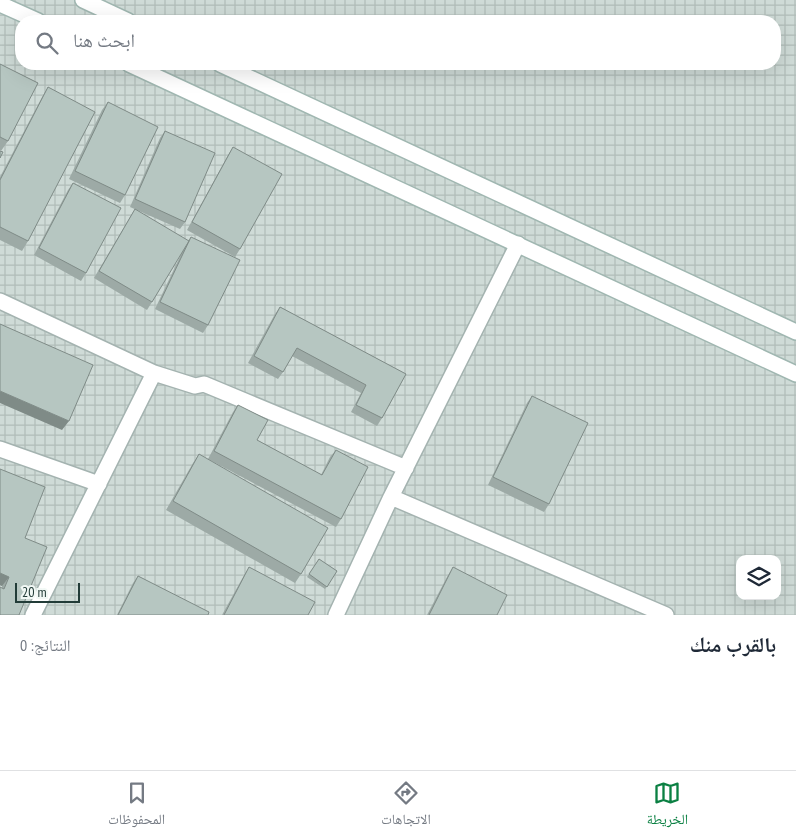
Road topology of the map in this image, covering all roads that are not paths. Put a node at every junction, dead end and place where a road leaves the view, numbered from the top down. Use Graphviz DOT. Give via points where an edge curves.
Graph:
graph roads {
  1 [pos="83,0"];
  2 [pos="0,4"];
  3 [pos="25,15"];
  4 [pos="115,15"];
  5 [pos="142,70"];
  6 [pos="233,70"];
  7 [pos="518,244"];
  8 [pos="0,301"];
  9 [pos="796,332"];
  10 [pos="154,373"];
  11 [pos="796,374"];
  12 [pos="0,449"];
  13 [pos="406,468"];
  14 [pos="98,484"];
  15 [pos="391,497"];
  16 [pos="33,615"];
  17 [pos="336,615"];
  18 [pos="666,615"];
  1 -- 4 [label="street"];
  2 -- 3 [label="street"];
  5 -- 7 [label="street"];
  6 -- 9 [label="street"];
  7 -- 11 [label="street"];
  7 -- 13 [label="street"];
  8 -- 10 [label="street"];
  10 -- 13 [label="street" via="195,386 204,384"];
  10 -- 14 [label="street"];
  12 -- 14 [label="street"];
  13 -- 15 [label="street"];
  14 -- 16 [label="street"];
  15 -- 17 [label="street"];
  15 -- 18 [label="street"];
}
